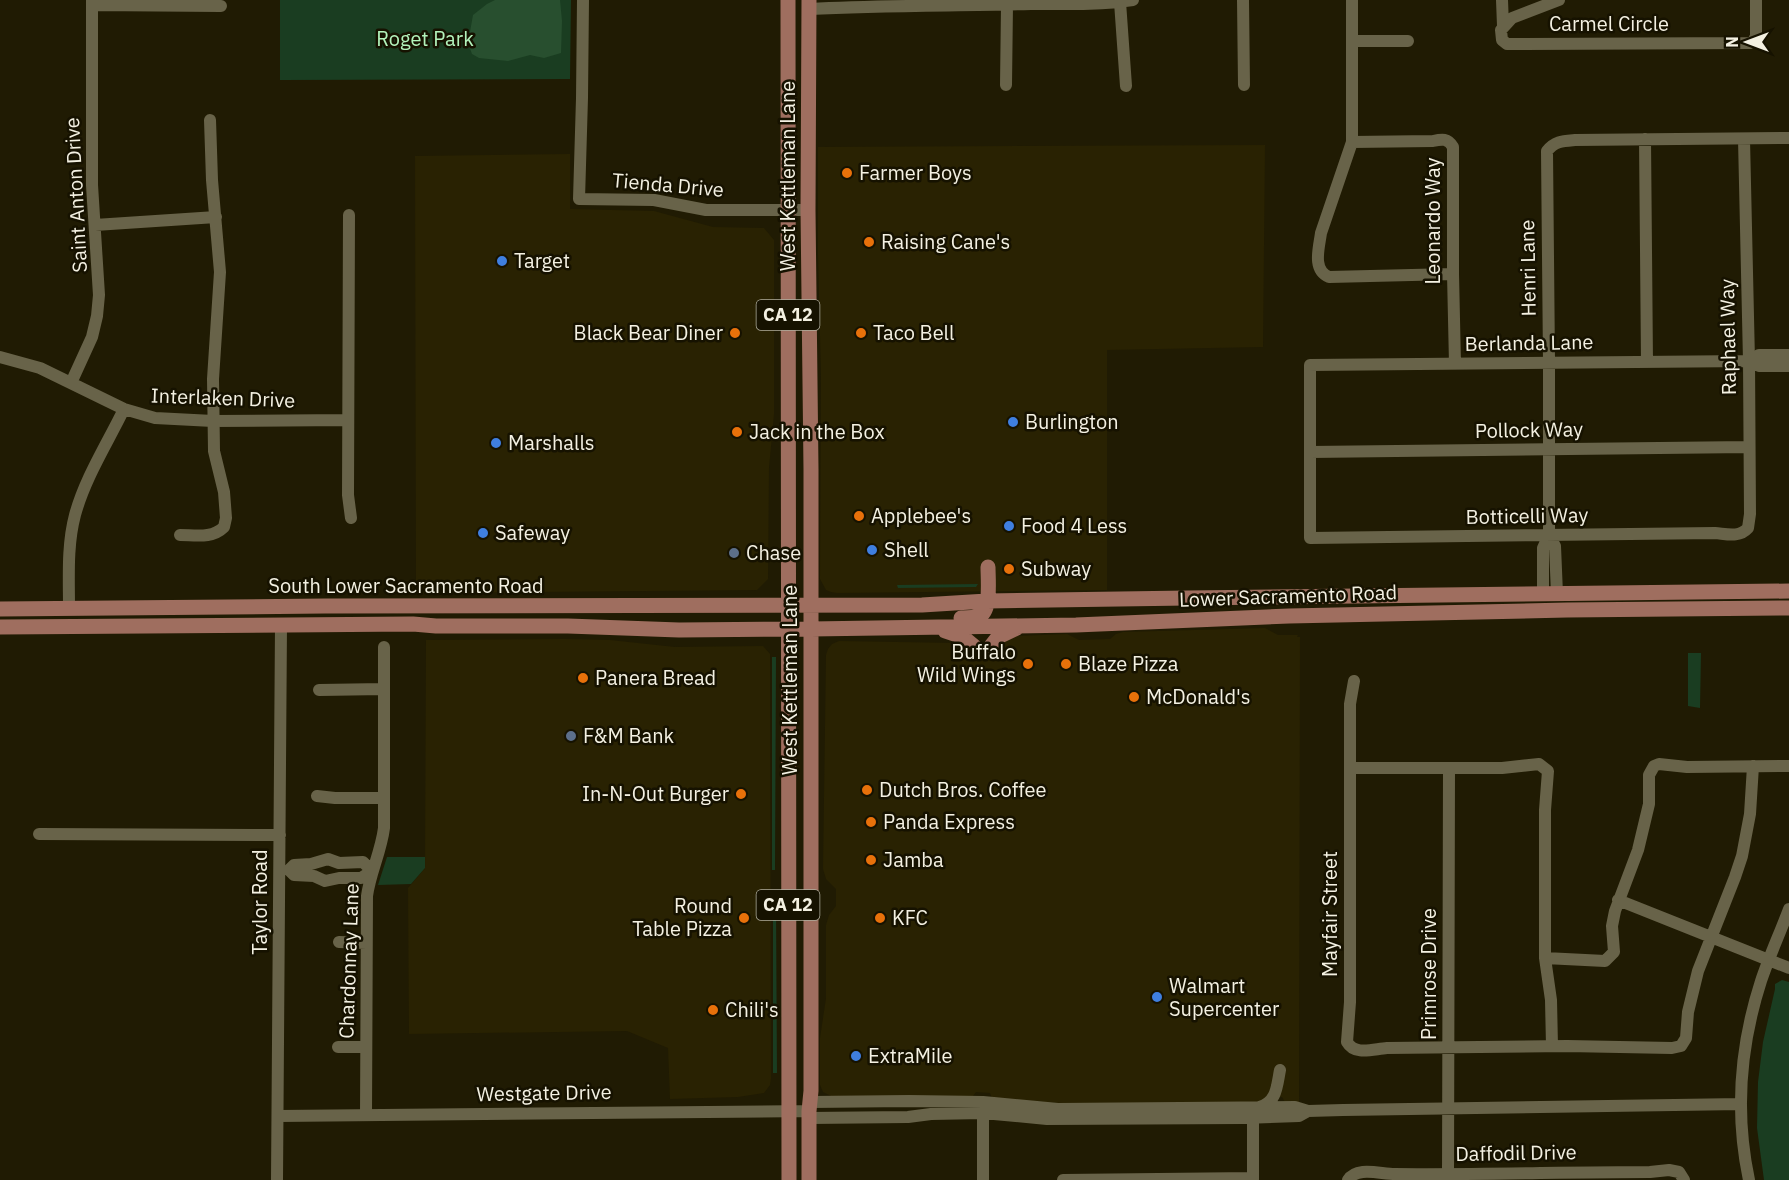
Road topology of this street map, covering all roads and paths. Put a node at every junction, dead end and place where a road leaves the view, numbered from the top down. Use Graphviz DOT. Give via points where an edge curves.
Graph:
graph roads {
  1 [pos="583,0"];
  2 [pos="788,0"];
  3 [pos="1243,0"];
  4 [pos="1352,0"];
  5 [pos="1502,0"];
  6 [pos="1559,0"];
  7 [pos="1756,0"];
  8 [pos="1126,1"];
  9 [pos="976,2"];
  10 [pos="1045,2"];
  11 [pos="1068,2"];
  12 [pos="92,3"];
  13 [pos="809,4"];
  14 [pos="1007,5"];
  15 [pos="221,6"];
  16 [pos="1503,26"];
  17 [pos="1352,41"];
  18 [pos="1408,41"];
  19 [pos="1006,85"];
  20 [pos="1244,85"];
  21 [pos="1126,86"];
  22 [pos="210,120"];
  23 [pos="1789,138"];
  24 [pos="1645,139"];
  25 [pos="1744,139"];
  26 [pos="1352,142"];
  27 [pos="808,210"];
  28 [pos="787,211"];
  29 [pos="348,215"];
  30 [pos="216,217"];
  31 [pos="95,225"];
  32 [pos="1452,274"];
  33 [pos="1789,355"];
  34 [pos="0,357"];
  35 [pos="1749,361"];
  36 [pos="1549,362"];
  37 [pos="1647,362"];
  38 [pos="1455,364"];
  39 [pos="1789,366"];
  40 [pos="71,383"];
  41 [pos="124,409"];
  42 [pos="348,420"];
  43 [pos="213,421"];
  44 [pos="1749,447"];
  45 [pos="1549,449"];
  46 [pos="1310,452"];
  47 [pos="351,518"];
  48 [pos="1744,533"];
  49 [pos="180,535"];
  50 [pos="1549,535"];
  51 [pos="988,567"];
  52 [pos="1789,591"];
  53 [pos="1550,594"];
  54 [pos="987,601"];
  55 [pos="325,606"];
  56 [pos="788,606"];
  57 [pos="811,606"];
  58 [pos="69,608"];
  59 [pos="1789,608"];
  60 [pos="0,609"];
  61 [pos="281,625"];
  62 [pos="1031,626"];
  63 [pos="0,627"];
  64 [pos="921,628"];
  65 [pos="811,629"];
  66 [pos="788,630"];
  67 [pos="992,646"];
  68 [pos="384,647"];
  69 [pos="975,647"];
  70 [pos="1354,681"];
  71 [pos="384,689"];
  72 [pos="319,690"];
  73 [pos="1753,766"];
  74 [pos="1789,766"];
  75 [pos="1350,768"];
  76 [pos="1449,768"];
  77 [pos="317,796"];
  78 [pos="384,798"];
  79 [pos="39,834"];
  80 [pos="280,835"];
  81 [pos="339,863"];
  82 [pos="284,870"];
  83 [pos="372,871"];
  84 [pos="339,878"];
  85 [pos="1618,900"];
  86 [pos="1789,909"];
  87 [pos="1711,938"];
  88 [pos="339,942"];
  89 [pos="366,943"];
  90 [pos="1545,957"];
  91 [pos="1768,960"];
  92 [pos="1789,968"];
  93 [pos="1552,1046"];
  94 [pos="338,1047"];
  95 [pos="366,1047"];
  96 [pos="1448,1047"];
  97 [pos="1741,1104"];
  98 [pos="1294,1107"];
  99 [pos="983,1108"];
  100 [pos="1448,1109"];
  101 [pos="809,1110"];
  102 [pos="1308,1111"];
  103 [pos="789,1112"];
  104 [pos="1254,1112"];
  105 [pos="366,1115"];
  106 [pos="279,1116"];
  107 [pos="1564,1176"];
  108 [pos="1682,1176"];
  109 [pos="1350,1177"];
  110 [pos="1448,1177"];
  111 [pos="1160,1179"];
  112 [pos="1252,1179"];
  113 [pos="278,1180"];
  114 [pos="789,1180"];
  115 [pos="809,1180"];
  116 [pos="983,1180"];
  117 [pos="1063,1180"];
  118 [pos="1749,1180"];
  1 -- 28 [label="street, Tienda Drive" via="579,199 654,200 706,210"];
  2 -- 28 [label="main road, West Kettleman Lane / CA 12"];
  3 -- 20 [label="street"];
  4 -- 17 [label="street"];
  5 -- 16 [label="street"];
  6 -- 16 [label="street, Carmel Circle" via="1512,18"];
  7 -- 16 [label="street, Carmel Circle" via="1756,36 1750,43 1507,44 1502,40"];
  8 -- 11 [label="street"];
  8 -- 21 [label="street"];
  9 -- 13 [label="street"];
  9 -- 14 [label="street"];
  10 -- 11 [label="street"];
  10 -- 14 [label="street"];
  12 -- 15 [label="street"];
  12 -- 31 [label="street, Saint Anton Drive"];
  13 -- 27 [label="main road, West Kettleman Lane / CA 12"];
  14 -- 19 [label="street"];
  17 -- 18 [label="street"];
  17 -- 26 [label="street"];
  22 -- 30 [label="street"];
  23 -- 25 [label="street"];
  24 -- 25 [label="street"];
  24 -- 36 [label="street, Henri Lane" via="1558,142 1546,151"];
  24 -- 37 [label="street"];
  25 -- 35 [label="street, Raphael Way"];
  26 -- 32 [label="street, Leonardo Way" via="1450,142"];
  26 -- 32 [label="street" via="1321,233 1318,268 1322,274"];
  27 -- 28 [label="street, Tienda Drive"];
  27 -- 57 [label="main road, West Kettleman Lane / CA 12"];
  28 -- 56 [label="main road, West Kettleman Lane / CA 12"];
  29 -- 42 [label="street"];
  30 -- 31 [label="street"];
  30 -- 43 [label="street" via="220,279"];
  31 -- 40 [label="street, Saint Anton Drive" via="99,306 92,337"];
  32 -- 38 [label="street, Leonardo Way"];
  33 -- 35 [label="street, Berlanda Lane" via="1759,355"];
  34 -- 40 [label="street, Interlaken Drive" via="40,368"];
  35 -- 37 [label="street, Berlanda Lane"];
  35 -- 39 [label="street, Berlanda Lane" via="1759,366"];
  35 -- 44 [label="street, Raphael Way"];
  36 -- 37 [label="street, Berlanda Lane"];
  36 -- 38 [label="street, Berlanda Lane"];
  36 -- 45 [label="street, Henri Lane"];
  38 -- 46 [label="street, Berlanda Lane" via="1310,365"];
  40 -- 41 [label="street, Interlaken Drive"];
  41 -- 43 [label="street, Interlaken Drive" via="155,418"];
  41 -- 58 [label="street" via="84,488 75,515"];
  42 -- 43 [label="street, Interlaken Drive"];
  42 -- 47 [label="street"];
  43 -- 49 [label="street" via="225,523 213,534"];
  44 -- 45 [label="street, Pollock Way"];
  44 -- 48 [label="street, Raphael Way" via="1750,514"];
  45 -- 46 [label="street, Pollock Way"];
  45 -- 50 [label="street, Henri Lane"];
  46 -- 50 [label="street, Botticelli Way" via="1310,538"];
  48 -- 50 [label="street, Botticelli Way"];
  50 -- 53 [label="street, Henri Lane" via="1556,546"];
  51 -- 54 [label="main road"];
  52 -- 53 [label="main road, Lower Sacramento Road"];
  53 -- 54 [label="main road, Lower Sacramento Road"];
  54 -- 57 [label="main road, Lower Sacramento Road"];
  54 -- 64 [label="main road" via="979,616 936,620"];
  55 -- 56 [label="main road, South Lower Sacramento Road"];
  55 -- 58 [label="main road, South Lower Sacramento Road"];
  55 -- 61 [label="main road" via="313,614 287,615"];
  56 -- 57 [label="main road, South Lower Sacramento Road"];
  56 -- 66 [label="main road, West Kettleman Lane / CA 12"];
  57 -- 65 [label="main road, West Kettleman Lane / CA 12"];
  58 -- 60 [label="main road, South Lower Sacramento Road"];
  59 -- 62 [label="main road, Lower Sacramento Road" via="1432,613 1094,633"];
  61 -- 63 [label="main road, South Lower Sacramento Road"];
  61 -- 66 [label="main road, South Lower Sacramento Road"];
  61 -- 80 [label="street, Taylor Road"];
  62 -- 64 [label="main road, Lower Sacramento Road"];
  62 -- 67 [label="main road" via="1014,628"];
  64 -- 65 [label="main road, Lower Sacramento Road"];
  64 -- 69 [label="main road" via="950,632"];
  65 -- 66 [label="main road, Lower Sacramento Road"];
  65 -- 101 [label="main road, West Kettleman Lane / CA 12"];
  66 -- 103 [label="main road, West Kettleman Lane / CA 12"];
  68 -- 71 [label="street, Chardonnay Lane"];
  70 -- 75 [label="street, Mayfair Street"];
  71 -- 72 [label="street"];
  71 -- 78 [label="street, Chardonnay Lane"];
  73 -- 74 [label="street"];
  73 -- 85 [label="street" via="1654,766 1649,774 1648,804 1638,850"];
  73 -- 87 [label="street" via="1742,856"];
  75 -- 76 [label="street"];
  75 -- 96 [label="street, Mayfair Street" via="1347,1042 1357,1051"];
  76 -- 90 [label="street" via="1539,764 1548,771"];
  76 -- 96 [label="street, Primrose Drive"];
  77 -- 78 [label="street"];
  78 -- 83 [label="street, Chardonnay Lane" via="382,842"];
  79 -- 80 [label="street"];
  80 -- 82 [label="street, Taylor Road"];
  81 -- 82 [label="street" via="328,859 294,864"];
  81 -- 83 [label="street" via="363,862"];
  81 -- 84 [label="street"];
  82 -- 84 [label="street" via="325,881"];
  82 -- 106 [label="street, Taylor Road"];
  83 -- 84 [label="street" via="361,878"];
  83 -- 89 [label="street, Chardonnay Lane"];
  85 -- 87 [label="street"];
  85 -- 90 [label="street" via="1611,957 1605,961"];
  86 -- 91 [label="street"];
  87 -- 91 [label="street"];
  87 -- 93 [label="street, Mayfair Street" via="1692,994 1686,1038 1681,1046"];
  88 -- 89 [label="street"];
  89 -- 95 [label="street, Chardonnay Lane"];
  90 -- 93 [label="street"];
  91 -- 92 [label="street"];
  91 -- 97 [label="street" via="1747,1033"];
  93 -- 96 [label="street, Mayfair Street"];
  94 -- 95 [label="street"];
  95 -- 105 [label="street, Chardonnay Lane"];
  96 -- 100 [label="street, Primrose Drive"];
  97 -- 100 [label="street"];
  97 -- 118 [label="street"];
  98 -- 102 [label="street"];
  98 -- 104 [label="street"];
  98 -- 104 [label="street" via="1280,1098 1280,1070 1272,1100"];
  99 -- 101 [label="street, Westgate Drive" via="908,1117"];
  99 -- 104 [label="street, Westgate Drive" via="1047,1119"];
  99 -- 116 [label="street"];
  100 -- 102 [label="street"];
  100 -- 110 [label="street, Primrose Drive"];
  101 -- 103 [label="street, Westgate Drive"];
  101 -- 115 [label="main road, West Kettleman Lane / CA 12"];
  102 -- 104 [label="street" via="1299,1116"];
  103 -- 105 [label="street, Westgate Drive"];
  103 -- 114 [label="main road, West Kettleman Lane / CA 12"];
  104 -- 112 [label="street"];
  105 -- 106 [label="street, Westgate Drive"];
  106 -- 113 [label="street, Taylor Road"];
  107 -- 108 [label="street, Daffodil Drive" via="1669,1170"];
  107 -- 110 [label="street, Daffodil Drive"];
  109 -- 110 [label="street, Daffodil Drive" via="1362,1172"];
  111 -- 112 [label="street"];
  111 -- 117 [label="street"];
}
